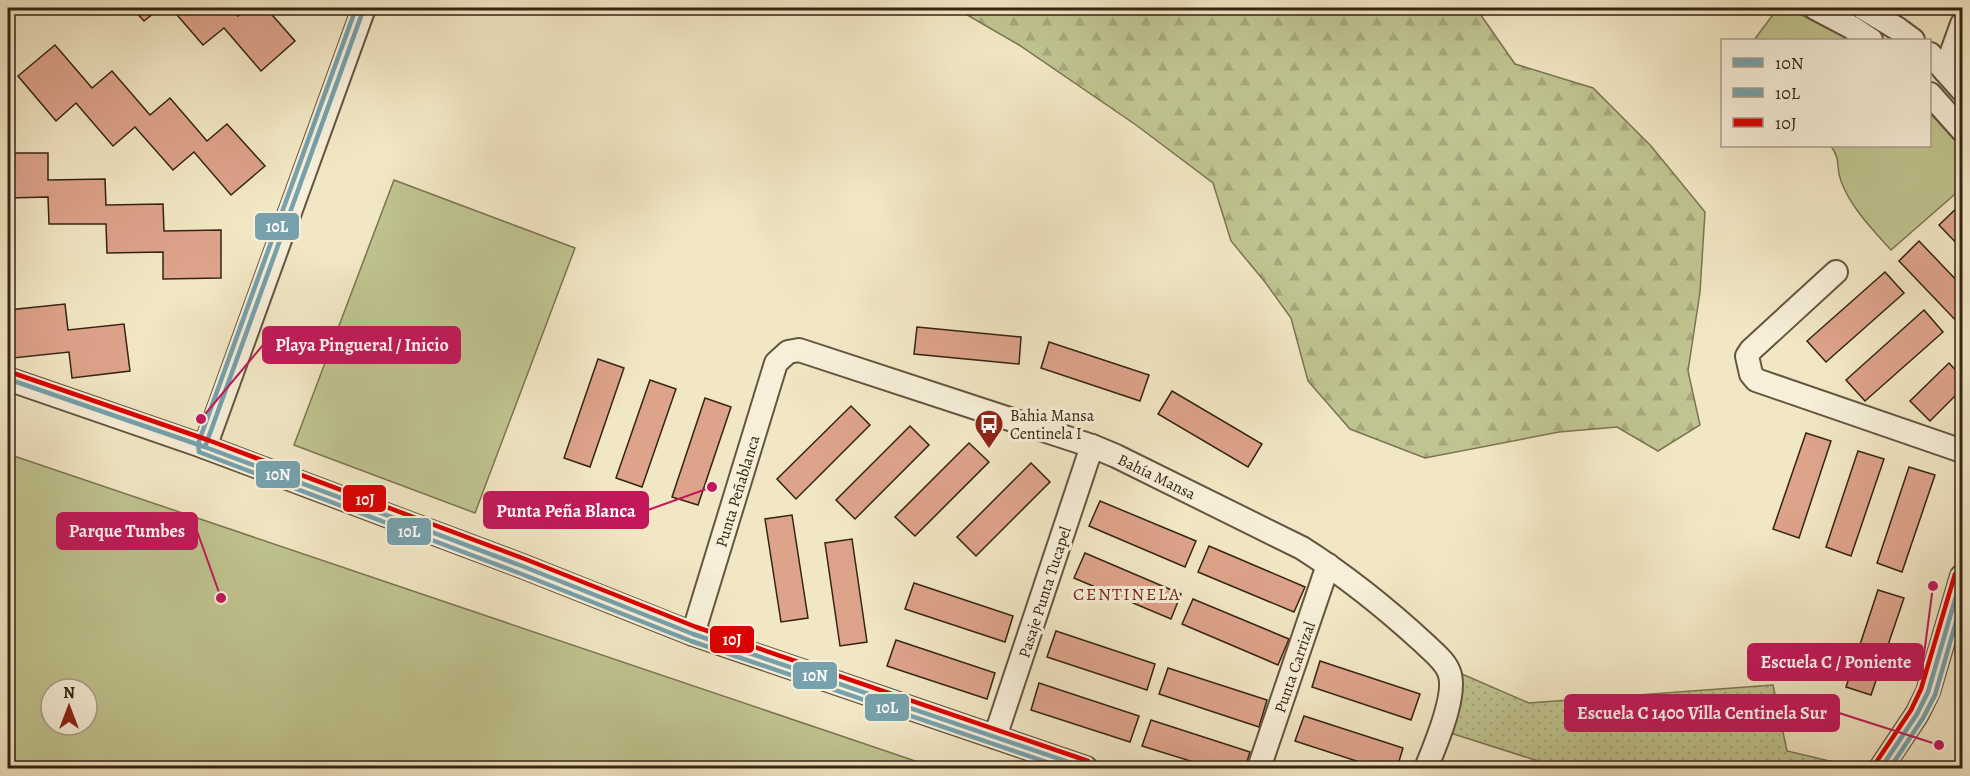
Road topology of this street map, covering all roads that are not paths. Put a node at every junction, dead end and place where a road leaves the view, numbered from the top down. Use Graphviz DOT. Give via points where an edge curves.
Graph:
graph roads {
  1 [pos="364,8"];
  2 [pos="1815,8"];
  3 [pos="1863,8"];
  4 [pos="1962,24"];
  5 [pos="1869,39"];
  6 [pos="1912,39"];
  7 [pos="1931,56"];
  8 [pos="1946,71"];
  9 [pos="1962,90"];
  10 [pos="1931,96"];
  11 [pos="1962,130"];
  12 [pos="1836,272"];
  13 [pos="788,352"];
  14 [pos="8,379"];
  15 [pos="1092,446"];
  16 [pos="205,447"];
  17 [pos="1962,451"];
  18 [pos="1328,565"];
  19 [pos="1962,576"];
  20 [pos="693,634"];
  21 [pos="995,737"];
  22 [pos="1086,768"];
  23 [pos="1259,768"];
  24 [pos="1426,768"];
  25 [pos="1881,768"];
  1 -- 16 [label="street"];
  2 -- 5 [label="street"];
  3 -- 6 [label="street"];
  4 -- 8 [label="street"];
  7 -- 8 [label="street"];
  8 -- 9 [label="street"];
  10 -- 11 [label="street"];
  12 -- 17 [label="street" via="1751,350 1747,356 1751,374 1756,380"];
  13 -- 15 [label="street, Bahía Mansa" via="799,350"];
  13 -- 20 [label="street, Punta Peñablanca" via="776,363"];
  14 -- 16 [label="street"];
  15 -- 18 [label="street, Bahía Mansa" via="1302,548"];
  15 -- 21 [label="street, Pasaje Punta Tucapel"];
  16 -- 20 [label="street"];
  18 -- 23 [label="street, Punta Carrizal"];
  18 -- 24 [label="street, Bahía Mansa" via="1404,625 1441,659 1449,672 1451,695"];
  19 -- 25 [label="street" via="1928,692"];
  20 -- 21 [label="street"];
  21 -- 22 [label="street"];
}
